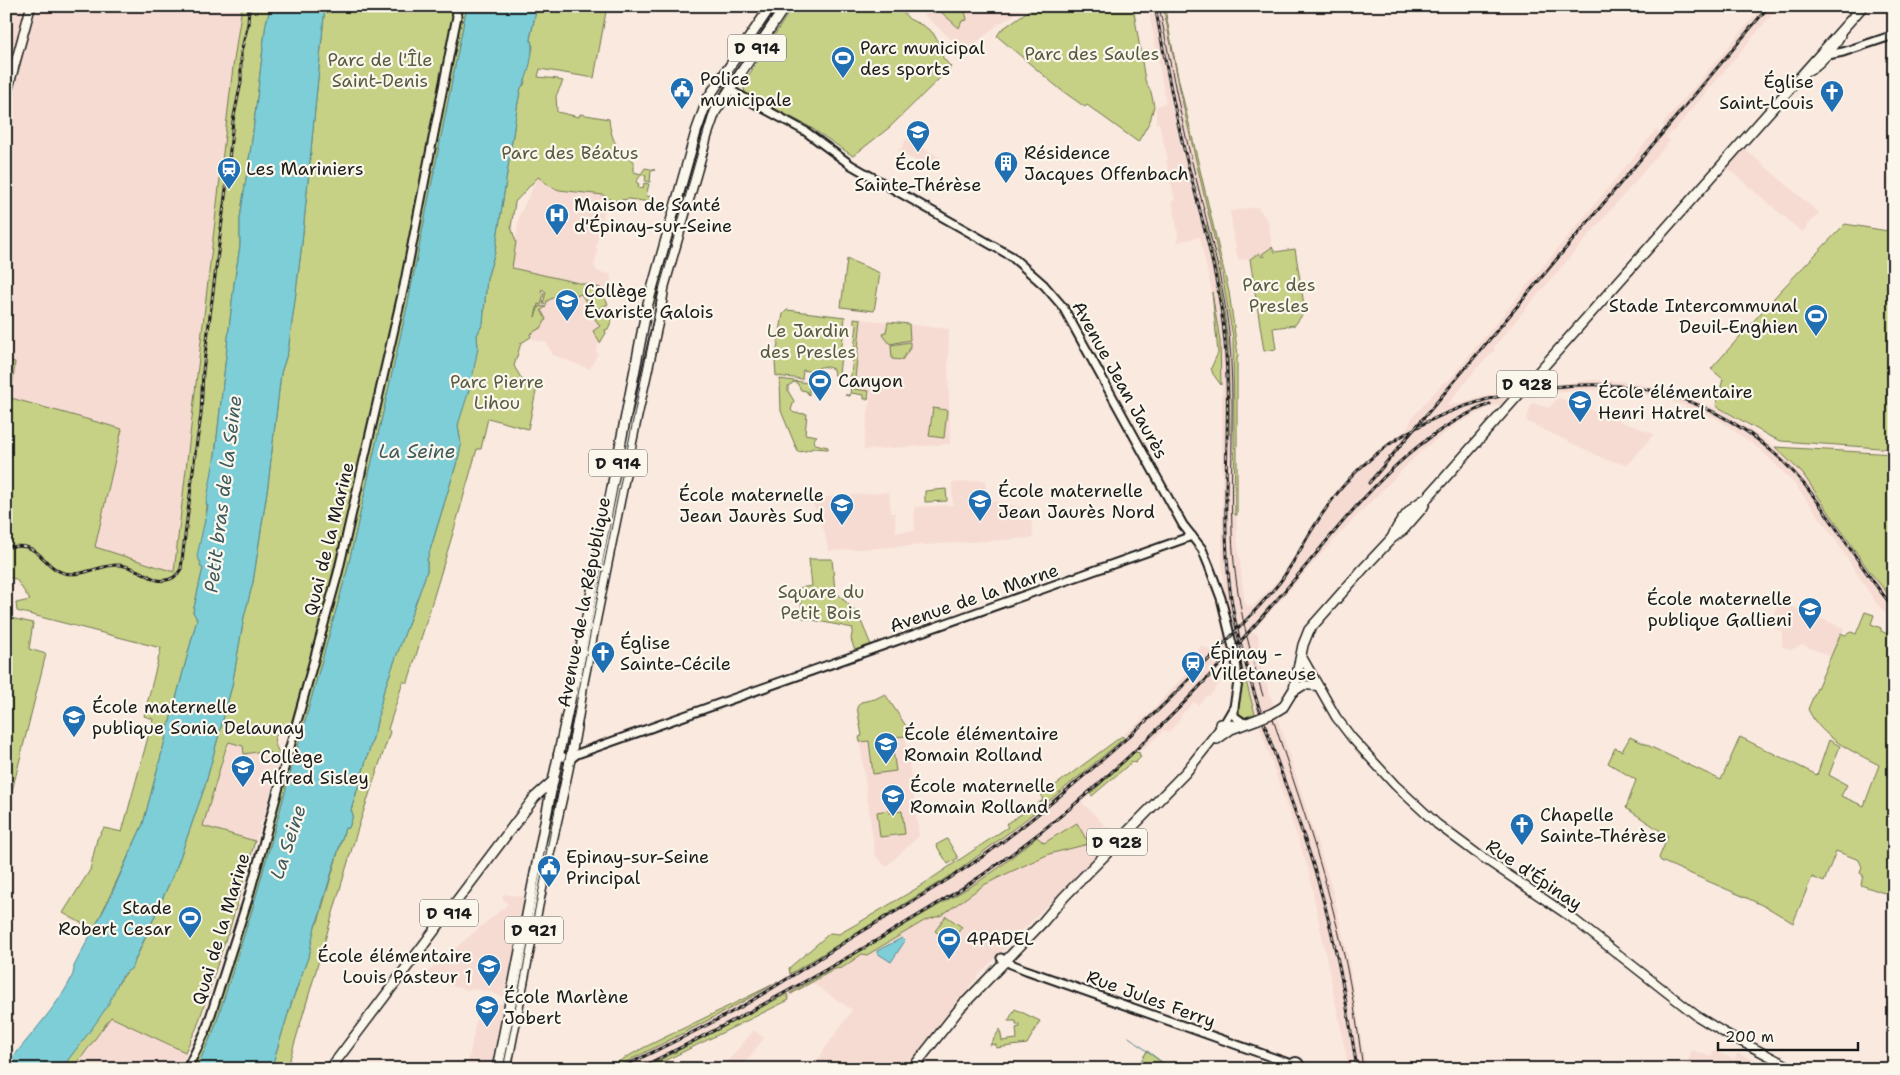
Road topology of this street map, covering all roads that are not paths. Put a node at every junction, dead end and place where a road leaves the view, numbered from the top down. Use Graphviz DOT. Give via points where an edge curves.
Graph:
graph roads {
  1 [pos="31,6"];
  2 [pos="455,6"];
  3 [pos="771,6"];
  4 [pos="785,6"];
  5 [pos="1862,6"];
  6 [pos="1894,35"];
  7 [pos="1836,49"];
  8 [pos="730,90"];
  9 [pos="6,97"];
  10 [pos="1192,536"];
  11 [pos="1302,657"];
  12 [pos="1318,686"];
  13 [pos="1293,692"];
  14 [pos="1236,696"];
  15 [pos="1234,707"];
  16 [pos="1223,722"];
  17 [pos="1247,722"];
  18 [pos="1205,748"];
  19 [pos="558,754"];
  20 [pos="569,760"];
  21 [pos="553,781"];
  22 [pos="1176,782"];
  23 [pos="564,792"];
  24 [pos="550,795"];
  25 [pos="535,797"];
  26 [pos="1003,959"];
  27 [pos="1300,1066"];
  28 [pos="187,1069"];
  29 [pos="330,1069"];
  30 [pos="498,1069"];
  31 [pos="506,1069"];
  32 [pos="912,1069"];
  33 [pos="1794,1069"];
  1 -- 9 [label="main road"];
  2 -- 28 [label="street, Quai de la Marine" via="457,16 404,286 338,573 248,899 206,1030"];
  3 -- 19 [label="main road, Avenue de la République / D 914" via="705,103 696,132 647,307"];
  4 -- 8 [label="main road, D 914"];
  5 -- 7 [label="main road" via="1842,29"];
  6 -- 7 [label="street"];
  7 -- 11 [label="main road, D 928, bridge" via="1798,79 1657,233 1629,270 1426,498 1423,507 1403,530 1392,538 1309,630"];
  8 -- 10 [label="street, Avenue Jean Jaurès" via="805,131 853,166 1018,260 1069,316"];
  8 -- 20 [label="main road, Avenue de la République / D 914" via="715,112 707,135 664,286"];
  10 -- 14 [label="street, Avenue Jean Jaurès" via="1204,555 1221,598 1237,664"];
  10 -- 20 [label="street, Avenue de la Marne" via="577,754"];
  11 -- 12 [label="main road, Rue d'Épinay"];
  11 -- 13 [label="main road, D 928"];
  12 -- 13 [label="main road" via="1304,685"];
  12 -- 33 [label="main road, Rue d'Épinay" via="1352,738 1437,824 1572,918 1697,1016"];
  13 -- 17 [label="main road, D 928, bridge" via="1283,707"];
  14 -- 15 [label="street, Avenue Jean Jaurès"];
  14 -- 16 [label="street, Avenue Jean Jaurès"];
  15 -- 16 [label="street, Avenue Jean Jaurès"];
  15 -- 17 [label="street" via="1234,716"];
  16 -- 17 [label="main road, D 928"];
  16 -- 18 [label="main road, D 928"];
  16 -- 22 [label="main road, D 928" via="1194,753"];
  17 -- 18 [label="main road" via="1224,732"];
  18 -- 22 [label="main road, D 928"];
  19 -- 20 [label="street"];
  19 -- 21 [label="main road, Avenue de la République"];
  20 -- 23 [label="main road, Avenue de la République / D 914"];
  21 -- 24 [label="main road, D 921"];
  21 -- 25 [label="main road, D 914"];
  22 -- 26 [label="main road, D 928"];
  23 -- 24 [label="main road"];
  23 -- 31 [label="main road, Avenue de la République / D 921"];
  24 -- 25 [label="main road"];
  24 -- 30 [label="main road, D 921"];
  25 -- 29 [label="main road, D 914"];
  26 -- 27 [label="street, Rue Jules Ferry" via="1018,968"];
  26 -- 32 [label="main road, D 928" via="986,973"];
}
